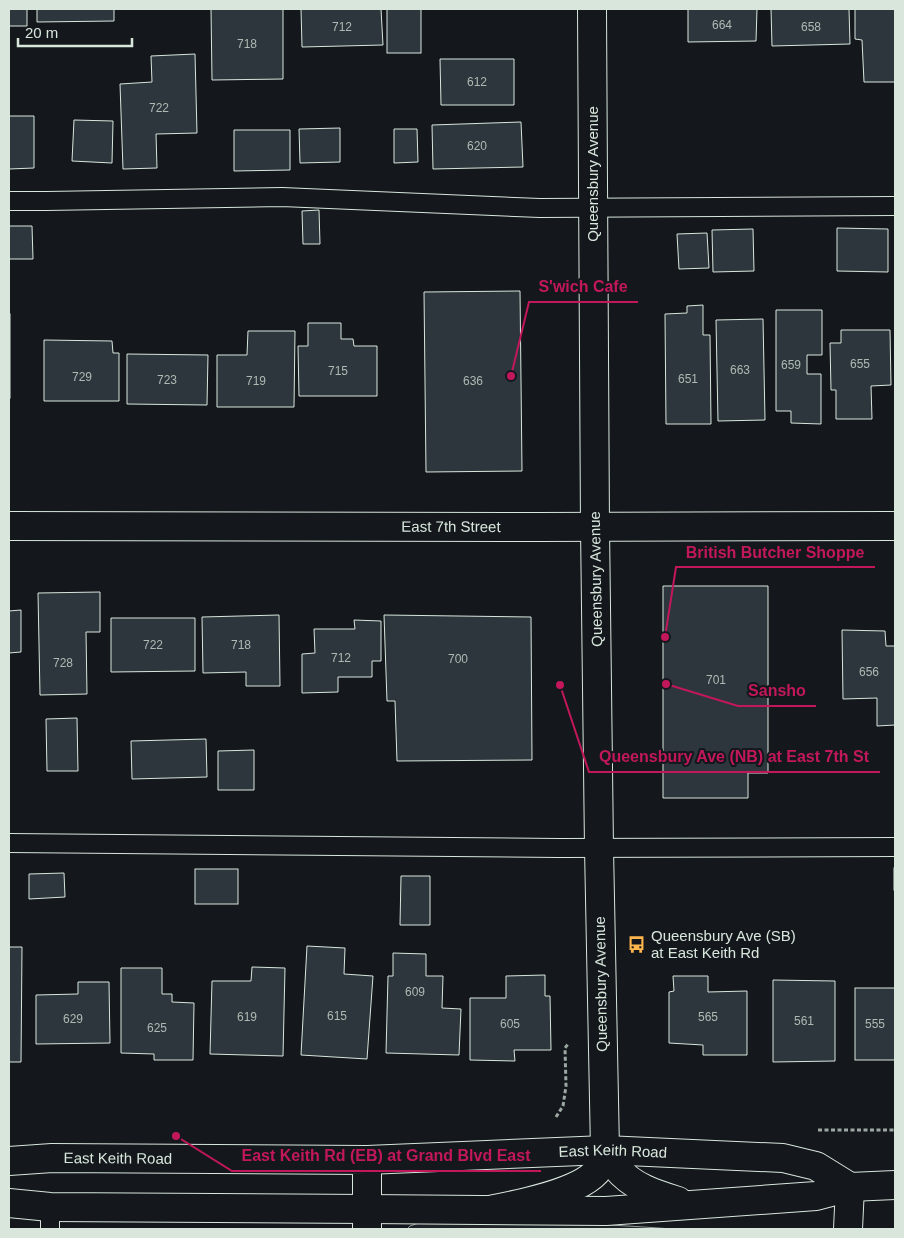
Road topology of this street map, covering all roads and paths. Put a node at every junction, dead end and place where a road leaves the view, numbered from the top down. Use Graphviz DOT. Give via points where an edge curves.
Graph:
graph roads {
  1 [pos="592,9"];
  2 [pos="9,201"];
  3 [pos="895,206"];
  4 [pos="593,207"];
  5 [pos="9,526"];
  6 [pos="895,526"];
  7 [pos="595,527"];
  8 [pos="9,843"];
  9 [pos="895,847"];
  10 [pos="598,848"];
  11 [pos="566,1048"];
  12 [pos="555,1119"];
  13 [pos="888,1130"];
  14 [pos="895,1130"];
  15 [pos="606,1150"];
  16 [pos="367,1160"];
  17 [pos="9,1161"];
  18 [pos="895,1185"];
  19 [pos="850,1187"];
  20 [pos="9,1203"];
  21 [pos="692,1205"];
  22 [pos="490,1210"];
  23 [pos="50,1218"];
  24 [pos="367,1219"];
  25 [pos="848,1229"];
  1 -- 4 [label="street, Queensbury Avenue"];
  2 -- 4 [label="lane" via="282,197 540,208"];
  3 -- 4 [label="lane"];
  4 -- 7 [label="street, Queensbury Avenue"];
  5 -- 7 [label="street, East 7th Street"];
  6 -- 7 [label="street, East 7th Street"];
  7 -- 10 [label="street, Queensbury Avenue"];
  8 -- 10 [label="lane"];
  9 -- 10 [label="lane"];
  10 -- 15 [label="street, Queensbury Avenue"];
  11 -- 12 [label="path" via="563,1106"];
  13 -- 14 [label="path"];
  15 -- 16 [label="street, East Keith Road"];
  15 -- 19 [label="street, East Keith Road" via="783,1158 816,1166"];
  15 -- 21 [label="street" via="636,1186"];
  15 -- 22 [label="street" via="601,1166 584,1182 537,1199"];
  16 -- 17 [label="street, East Keith Road" via="52,1158"];
  16 -- 24 [label="street"];
  18 -- 19 [label="street"];
  19 -- 21 [label="street" via="816,1196"];
  19 -- 25 [label="street"];
  20 -- 23 [label="street"];
  21 -- 22 [label="street" via="606,1211"];
  22 -- 24 [label="street"];
  23 -- 24 [label="street"];
}
